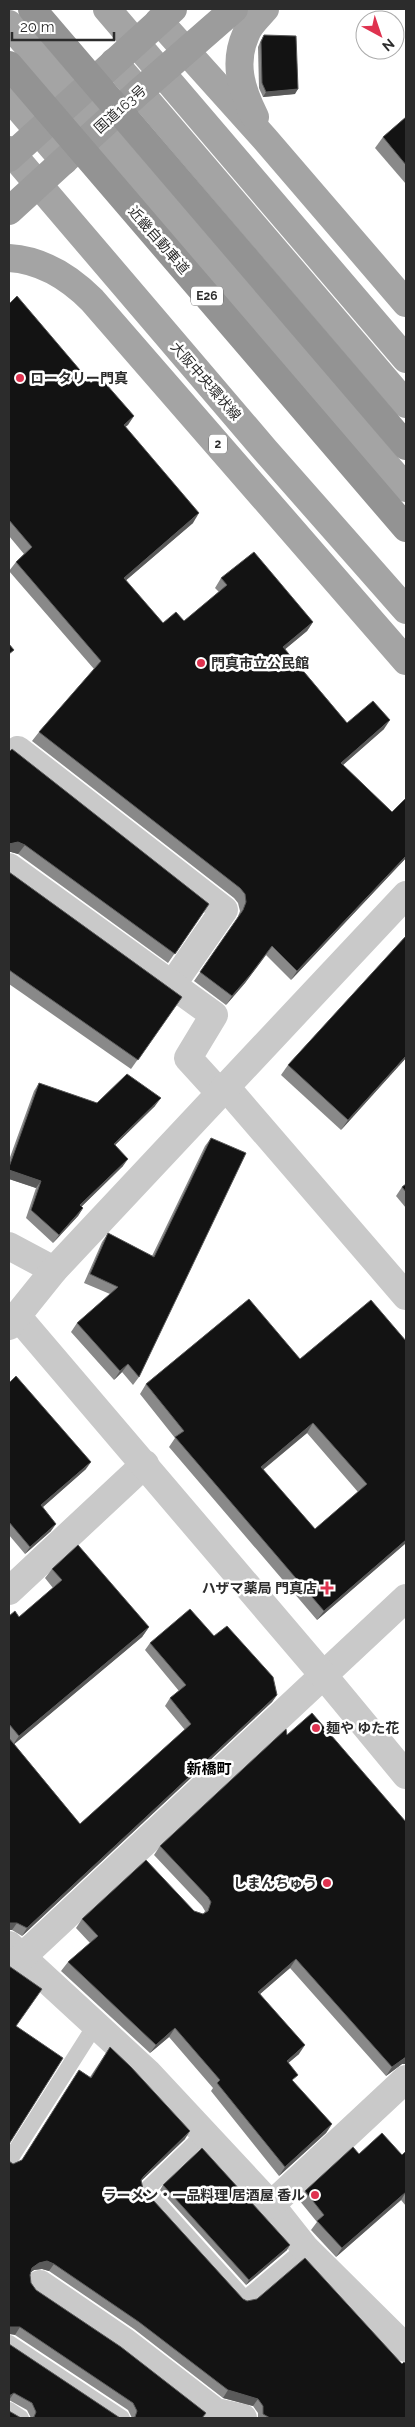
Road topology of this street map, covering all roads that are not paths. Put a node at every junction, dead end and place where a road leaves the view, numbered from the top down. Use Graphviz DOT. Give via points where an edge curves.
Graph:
graph roads {
  1 [pos="32,9"];
  2 [pos="107,9"];
  3 [pos="234,9"];
  4 [pos="265,9"];
  5 [pos="166,15"];
  6 [pos="9,24"];
  7 [pos="185,51"];
  8 [pos="114,62"];
  9 [pos="9,65"];
  10 [pos="139,92"];
  11 [pos="9,98"];
  12 [pos="73,100"];
  13 [pos="98,129"];
  14 [pos="38,132"];
  15 [pos="266,139"];
  16 [pos="9,150"];
  17 [pos="9,158"];
  18 [pos="64,161"];
  19 [pos="11,204"];
  20 [pos="9,258"];
  21 [pos="406,303"];
  22 [pos="398,350"];
  23 [pos="406,404"];
  24 [pos="406,446"];
  25 [pos="406,488"];
  26 [pos="406,528"];
  27 [pos="406,610"];
  28 [pos="406,660"];
  29 [pos="18,750"];
  30 [pos="9,867"];
  31 [pos="406,895"];
  32 [pos="172,985"];
  33 [pos="222,1089"];
  34 [pos="9,1246"];
  35 [pos="54,1270"];
  36 [pos="406,1296"];
  37 [pos="13,1321"];
  38 [pos="144,1464"];
  39 [pos="9,1591"];
  40 [pos="406,1598"];
  41 [pos="324,1676"];
  42 [pos="406,1775"];
  43 [pos="15,1952"];
  44 [pos="96,2024"];
  45 [pos="406,2079"];
  46 [pos="204,2134"];
  47 [pos="9,2161"];
  48 [pos="271,2205"];
  49 [pos="305,2248"];
  50 [pos="40,2284"];
  51 [pos="9,2343"];
  52 [pos="406,2348"];
  53 [pos="215,2415"];
  54 [pos="122,2418"];
  55 [pos="243,2418"];
  1 -- 24 [label="highway"];
  2 -- 22 [label="main road"];
  3 -- 7 [label="highway, 国道163号"];
  4 -- 15 [label="main road" via="246,32 239,57 240,81"];
  5 -- 7 [label="main road"];
  5 -- 8 [label="highway"];
  6 -- 12 [label="main road"];
  7 -- 10 [label="highway, 国道163号"];
  7 -- 15 [label="main road"];
  8 -- 10 [label="main road"];
  8 -- 12 [label="highway"];
  9 -- 26 [label="highway, 近畿自動車道 / E26"];
  10 -- 13 [label="highway, 国道163号"];
  10 -- 23 [label="main road"];
  11 -- 14 [label="main road"];
  12 -- 13 [label="main road"];
  12 -- 14 [label="highway"];
  13 -- 18 [label="highway, 国道163号"];
  13 -- 25 [label="main road"];
  14 -- 17 [label="highway"];
  14 -- 18 [label="main road"];
  15 -- 21 [label="main road"];
  16 -- 27 [label="main road, 大阪中央環状線 / 2"];
  18 -- 19 [label="highway, 国道163号"];
  20 -- 28 [label="main road, 2" via="34,262 70,279 92,300"];
  29 -- 32 [label="street" via="224,910"];
  30 -- 32 [label="street"];
  31 -- 33 [label="street"];
  32 -- 33 [label="street" via="214,1015 188,1058"];
  33 -- 35 [label="street"];
  33 -- 36 [label="street"];
  34 -- 35 [label="street"];
  35 -- 37 [label="street"];
  37 -- 38 [label="street"];
  38 -- 39 [label="street"];
  38 -- 41 [label="street"];
  40 -- 41 [label="street"];
  41 -- 42 [label="street"];
  41 -- 43 [label="street" via="143,1857"];
  43 -- 44 [label="street"];
  44 -- 46 [label="street" via="148,2073"];
  44 -- 47 [label="lane"];
  45 -- 48 [label="street"];
  46 -- 48 [label="street"];
  46 -- 49 [label="lane" via="146,2190 245,2299"];
  48 -- 49 [label="street"];
  49 -- 52 [label="street"];
  50 -- 53 [label="street" via="125,2342"];
  51 -- 54 [label="lane"];
  53 -- 55 [label="street"];
}
